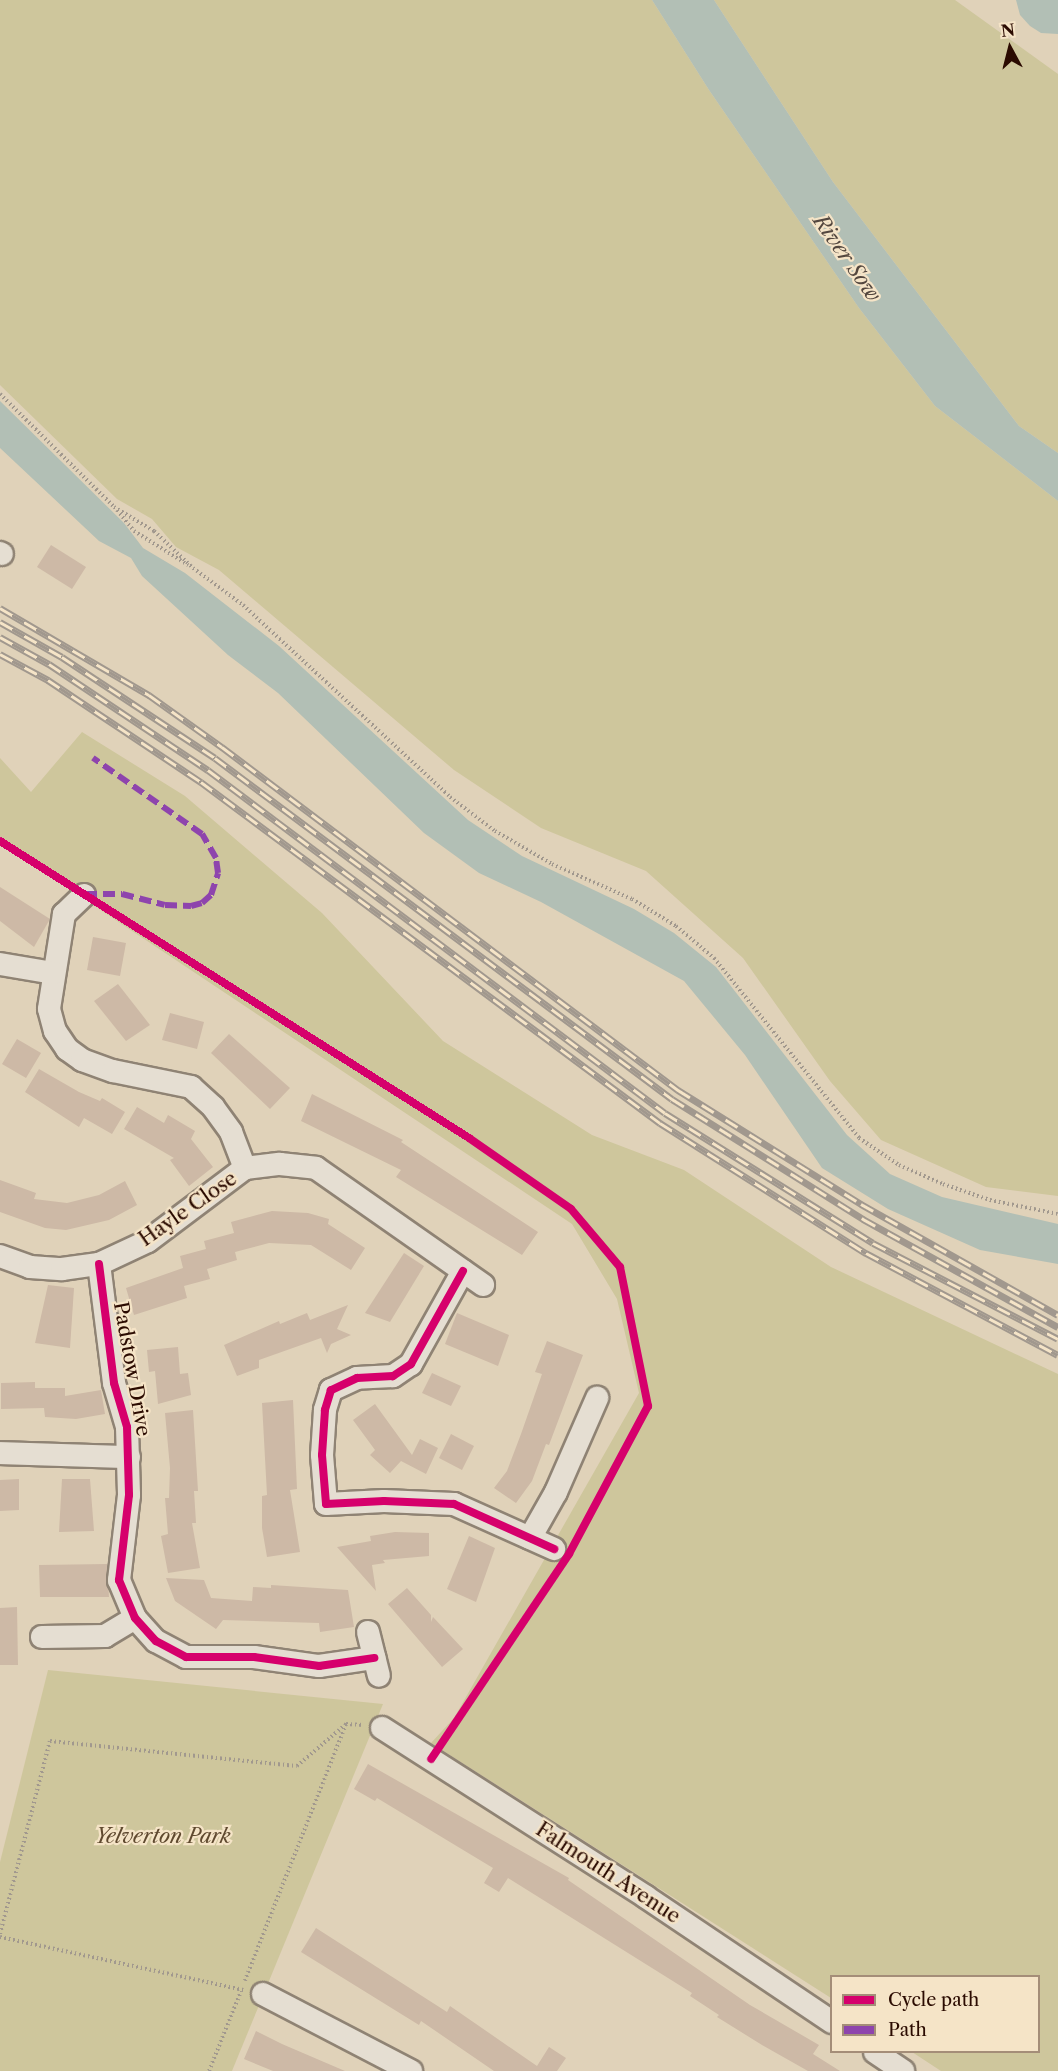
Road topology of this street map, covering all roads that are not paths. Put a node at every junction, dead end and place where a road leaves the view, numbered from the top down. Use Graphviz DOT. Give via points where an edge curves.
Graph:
graph roads {
  1 [pos="84,895"];
  2 [pos="0,964"];
  3 [pos="52,973"];
  4 [pos="245,1168"];
  5 [pos="0,1256"];
  6 [pos="99,1264"];
  7 [pos="464,1271"];
  8 [pos="483,1285"];
  9 [pos="597,1398"];
  10 [pos="0,1453"];
  11 [pos="129,1457"];
  12 [pos="530,1538"];
  13 [pos="554,1549"];
  14 [pos="135,1618"];
  15 [pos="368,1632"];
  16 [pos="42,1637"];
  17 [pos="382,1728"];
  18 [pos="252,1992"];
  19 [pos="830,2021"];
  20 [pos="411,2071"];
  1 -- 3 [label="street" via="64,914"];
  2 -- 3 [label="street"];
  3 -- 4 [label="street" via="49,1009 55,1031 67,1049 82,1060 113,1071 190,1087 213,1107 231,1132"];
  4 -- 6 [label="street, Hayle Close" via="148,1241"];
  4 -- 7 [label="street, Hayle Close" via="280,1164 316,1168"];
  5 -- 6 [label="street, Hayle Close" via="30,1267 62,1269"];
  6 -- 11 [label="street, Padstow Drive" via="114,1383 128,1427"];
  7 -- 8 [label="street, Hayle Close"];
  7 -- 12 [label="street" via="411,1364 393,1376 357,1378 331,1390 325,1410 322,1455 326,1504 454,1504"];
  9 -- 12 [label="street" via="556,1492"];
  10 -- 11 [label="street"];
  11 -- 14 [label="street, Padstow Drive" via="129,1495 119,1580"];
  12 -- 13 [label="street"];
  14 -- 15 [label="street, Padstow Drive" via="156,1641 186,1657 254,1657 319,1666 377,1667"];
  14 -- 16 [label="street" via="105,1636"];
  17 -- 19 [label="street, Falmouth Avenue" via="646,1897"];
  18 -- 20 [label="street"];
}
